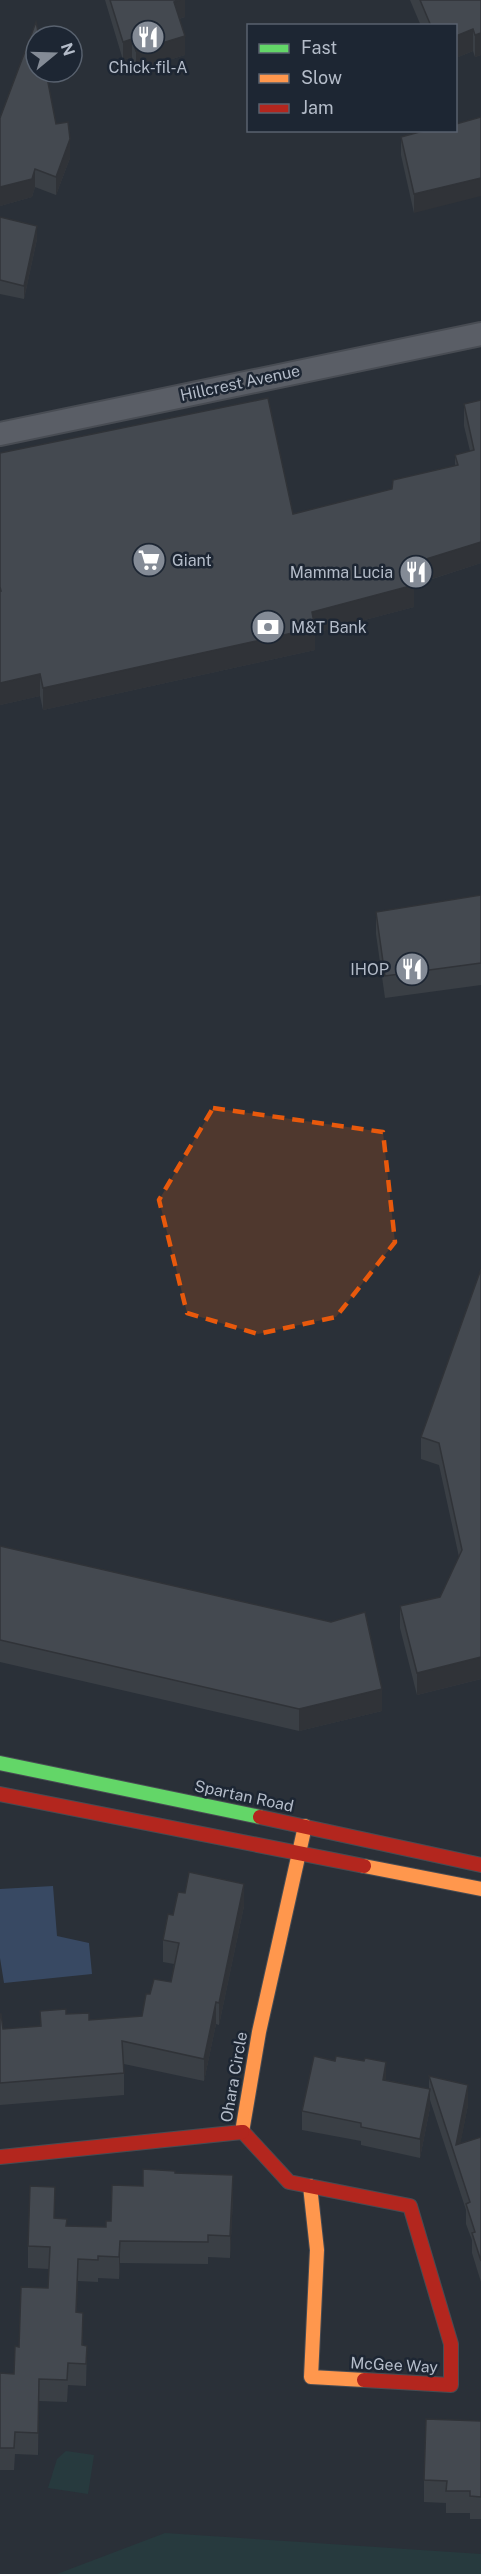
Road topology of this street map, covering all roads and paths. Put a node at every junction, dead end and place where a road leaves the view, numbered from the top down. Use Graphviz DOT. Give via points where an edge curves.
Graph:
graph roads {
  1 [pos="481,334"];
  2 [pos="0,434"];
  3 [pos="0,1763"];
  4 [pos="0,1794"];
  5 [pos="305,1826"];
  6 [pos="300,1852"];
  7 [pos="481,1865"];
  8 [pos="481,1889"];
  9 [pos="243,2132"];
  10 [pos="0,2157"];
  11 [pos="310,2186"];
  1 -- 2 [label="street, Hillcrest Avenue"];
  3 -- 5 [label="street, Spartan Road"];
  4 -- 6 [label="street"];
  5 -- 6 [label="street, Ohara Circle"];
  5 -- 7 [label="street, Spartan Road"];
  6 -- 8 [label="street"];
  6 -- 9 [label="street, Ohara Circle" via="259,2032"];
  9 -- 10 [label="street, Ohara Circle"];
  9 -- 11 [label="street, McGee Way" via="289,2182"];
  11 -- 11 [label="street, McGee Way" via="410,2206 451,2344 451,2385 311,2377 317,2250"];
}
